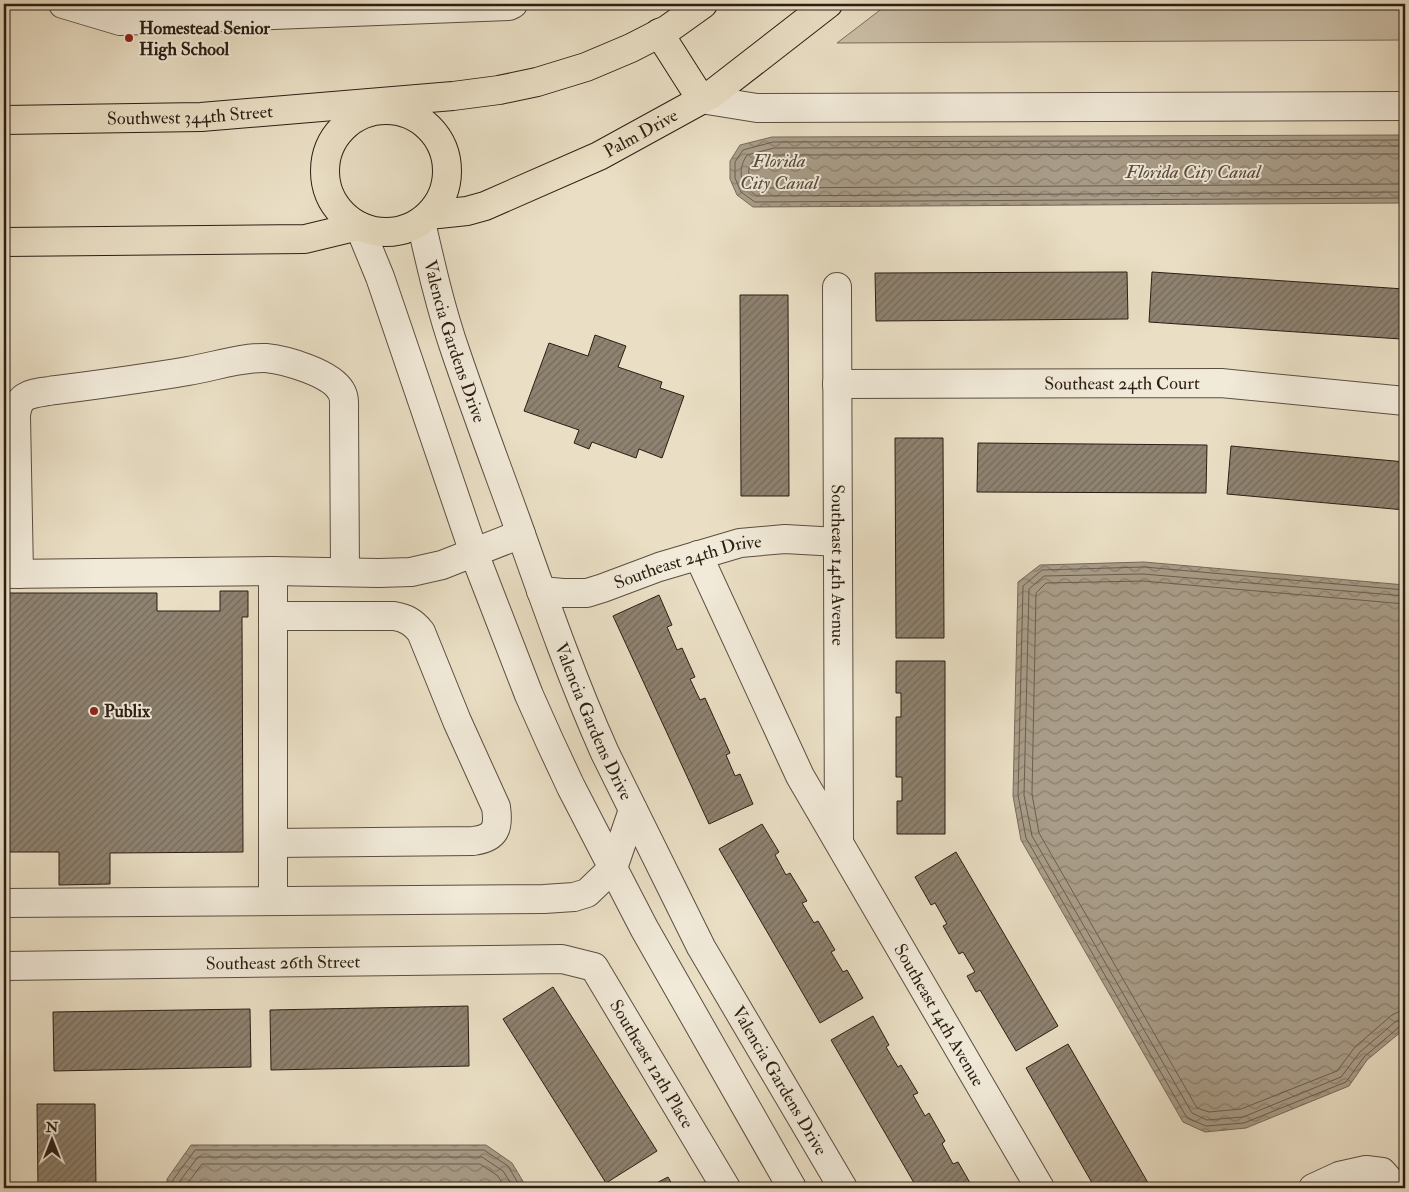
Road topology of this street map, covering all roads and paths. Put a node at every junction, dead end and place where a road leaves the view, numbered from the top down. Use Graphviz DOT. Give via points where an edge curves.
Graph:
graph roads {
  1 [pos="63,4"];
  2 [pos="511,4"];
  3 [pos="703,4"];
  4 [pos="828,4"];
  5 [pos="659,33"];
  6 [pos="701,99"];
  7 [pos="377,106"];
  8 [pos="1405,106"];
  9 [pos="4,120"];
  10 [pos="425,218"];
  11 [pos="359,226"];
  12 [pos="4,242"];
  13 [pos="838,287"];
  14 [pos="838,384"];
  15 [pos="1405,401"];
  16 [pos="521,534"];
  17 [pos="838,542"];
  18 [pos="474,553"];
  19 [pos="698,555"];
  20 [pos="273,571"];
  21 [pos="345,572"];
  22 [pos="11,574"];
  23 [pos="541,591"];
  24 [pos="273,616"];
  25 [pos="633,810"];
  26 [pos="839,842"];
  27 [pos="273,843"];
  28 [pos="613,868"];
  29 [pos="273,901"];
  30 [pos="4,903"];
  31 [pos="562,958"];
  32 [pos="4,966"];
  33 [pos="726,1188"];
  34 [pos="792,1188"];
  35 [pos="843,1188"];
  36 [pos="1040,1188"];
  37 [pos="1314,1188"];
  38 [pos="1396,1188"];
  1 -- 2 [label="street" via="120,21"];
  3 -- 5 [label="main road"];
  4 -- 6 [label="main road, Palm Drive" via="712,94"];
  5 -- 6 [label="main road"];
  5 -- 7 [label="main road" via="586,67 537,82"];
  6 -- 8 [label="street" via="757,108"];
  6 -- 10 [label="main road, Palm Drive" via="599,156 485,206"];
  7 -- 9 [label="main road, Southwest 344th Street" via="201,117"];
  7 -- 10 [label="main road" via="422,121 442,144 448,174 445,189"];
  7 -- 11 [label="main road" via="349,122 338,133 326,161 327,184 336,206"];
  10 -- 11 [label="main road" via="406,229 390,232"];
  10 -- 16 [label="street, Valencia Gardens Drive" via="435,284"];
  11 -- 12 [label="main road" via="306,239"];
  11 -- 18 [label="street" via="380,277"];
  13 -- 14 [label="street, Southeast 14th Avenue"];
  14 -- 15 [label="street, Southeast 24th Court" via="1221,383"];
  14 -- 17 [label="street, Southeast 14th Avenue"];
  16 -- 18 [label="street"];
  16 -- 23 [label="street, Valencia Gardens Drive"];
  17 -- 19 [label="street, Southeast 24th Drive" via="785,539 740,543"];
  17 -- 26 [label="street, Southeast 14th Avenue"];
  18 -- 21 [label="street" via="421,571"];
  18 -- 28 [label="street" via="529,695"];
  19 -- 23 [label="street, Southeast 24th Drive" via="587,593"];
  19 -- 26 [label="street, Southeast 14th Avenue" via="800,776"];
  20 -- 21 [label="street"];
  20 -- 22 [label="street"];
  20 -- 24 [label="street"];
  21 -- 22 [label="street" via="341,391 318,373 266,358 49,390 23,397 17,405 16,416"];
  23 -- 25 [label="street, Valencia Gardens Drive" via="588,714"];
  24 -- 27 [label="street"];
  24 -- 27 [label="street" via="394,616 409,620 416,626 496,806 497,816 494,834 473,842"];
  25 -- 28 [label="street"];
  25 -- 35 [label="street, Valencia Gardens Drive" via="701,947"];
  26 -- 36 [label="street, Southeast 14th Avenue"];
  27 -- 29 [label="street"];
  28 -- 29 [label="street" via="587,893 563,898"];
  28 -- 34 [label="street"];
  29 -- 30 [label="street"];
  31 -- 32 [label="street, Southeast 26th Street"];
  31 -- 33 [label="street, Southeast 12th Place" via="594,967"];
  37 -- 38 [label="street" via="1340,1176 1366,1170 1382,1172"];
}
